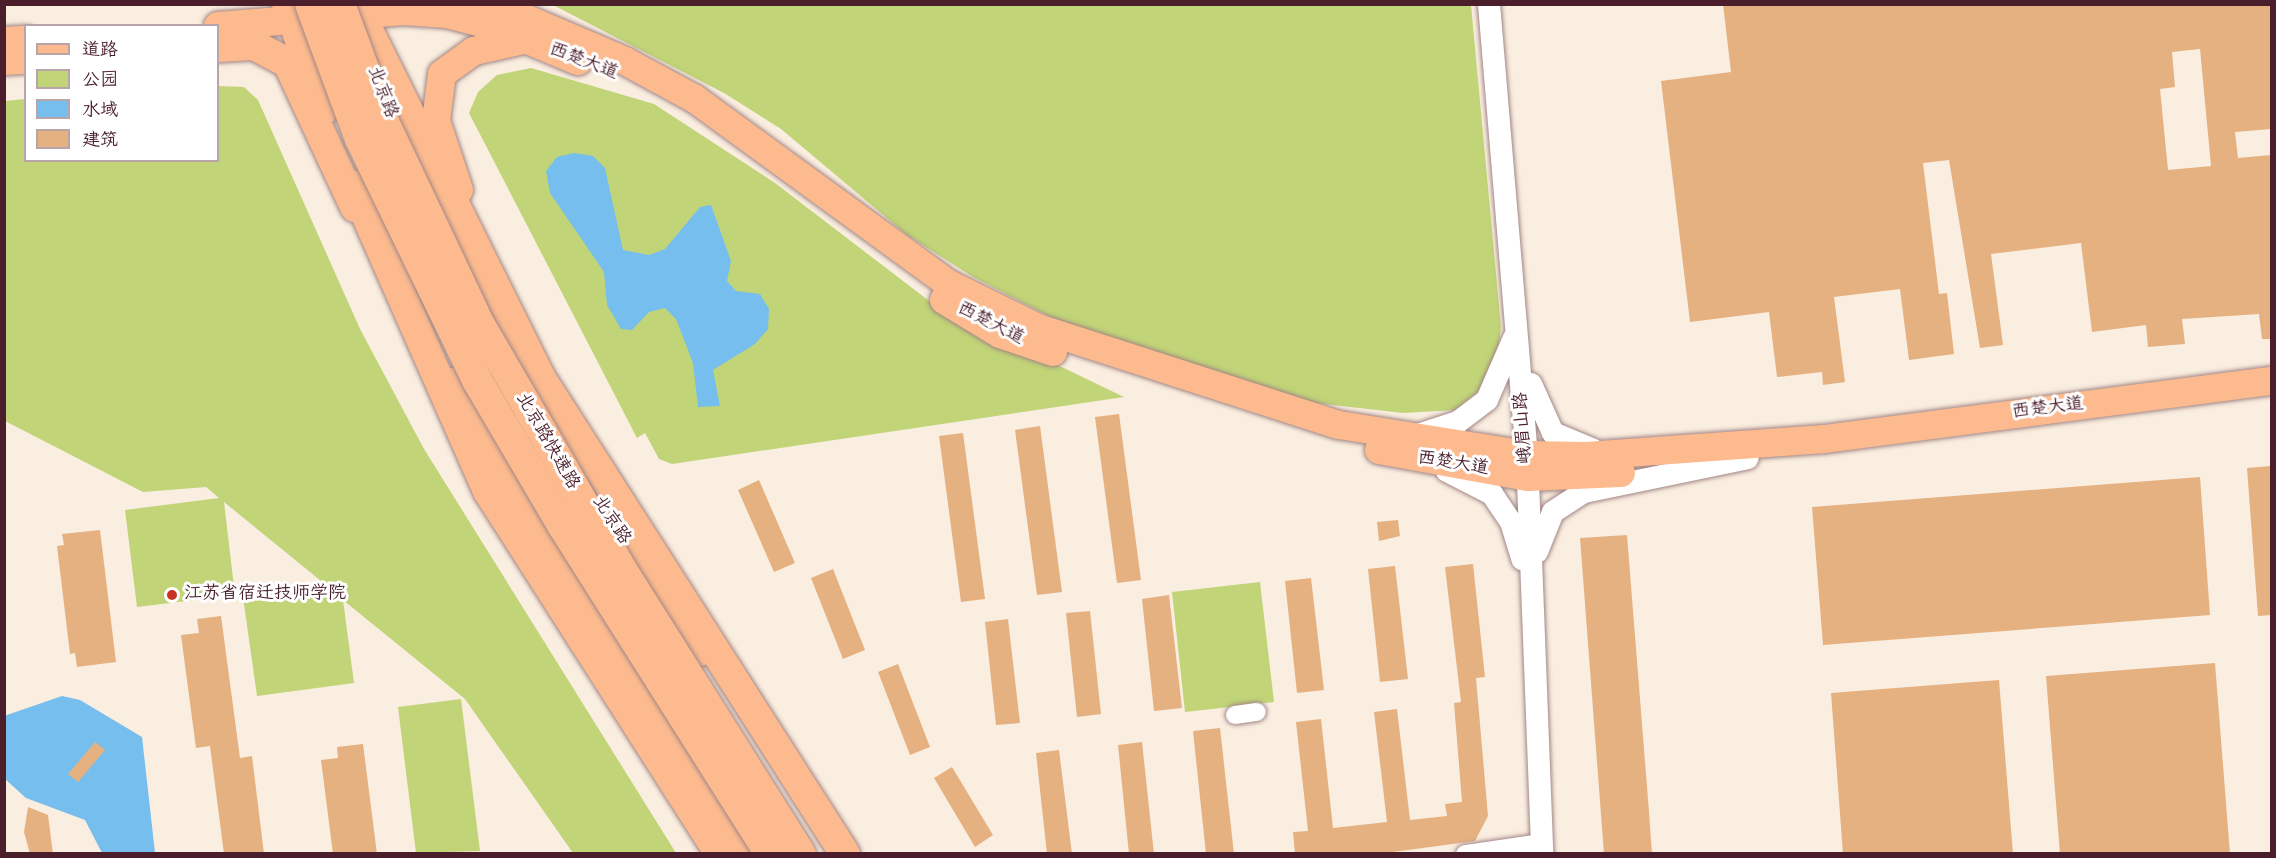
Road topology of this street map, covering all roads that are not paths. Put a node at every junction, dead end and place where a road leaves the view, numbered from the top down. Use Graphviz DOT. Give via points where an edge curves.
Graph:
graph roads {
  1 [pos="479,4"];
  2 [pos="1489,4"];
  3 [pos="351,9"];
  4 [pos="296,10"];
  5 [pos="219,26"];
  6 [pos="24,40"];
  7 [pos="524,40"];
  8 [pos="4,41"];
  9 [pos="219,47"];
  10 [pos="24,59"];
  11 [pos="4,60"];
  12 [pos="353,184"];
  13 [pos="498,293"];
  14 [pos="1517,332"];
  15 [pos="2271,381"];
  16 [pos="441,391"];
  17 [pos="1404,438"];
  18 [pos="1824,439"];
  19 [pos="1619,453"];
  20 [pos="1748,458"];
  21 [pos="1424,462"];
  22 [pos="1528,466"];
  23 [pos="1531,592"];
  24 [pos="1257,712"];
  25 [pos="1235,715"];
  26 [pos="1541,848"];
  27 [pos="720,854"];
  28 [pos="746,854"];
  29 [pos="770,854"];
  30 [pos="801,854"];
  31 [pos="834,854"];
  32 [pos="845,854"];
  33 [pos="1465,854"];
  1 -- 17 [label="main road, 西楚大道" via="515,14 625,61 695,99 949,284 1038,328 1317,419"];
  2 -- 14 [label="street, 峨眉山路"];
  3 -- 4 [label="main road, 西楚大道"];
  3 -- 7 [label="main road, 西楚大道" via="447,14"];
  3 -- 13 [label="highway"];
  3 -- 30 [label="highway, 北京路快速路, bridge" via="384,122 485,333 624,573"];
  3 -- 31 [label="main road, 北京路" via="402,146 601,510"];
  4 -- 5 [label="main road, 西楚大道"];
  4 -- 12 [label="main road"];
  4 -- 29 [label="highway, 北京路快速路, bridge" via="477,380 562,525"];
  6 -- 8 [label="main road"];
  7 -- 13 [label="main road" via="493,44 457,59 442,74 435,96 439,130"];
  7 -- 21 [label="main road, 西楚大道" via="618,76 722,134 918,283 1000,334"];
  9 -- 16 [label="highway" via="254,45 288,63"];
  10 -- 11 [label="highway"];
  12 -- 16 [label="highway"];
  12 -- 28 [label="main road" via="450,379"];
  13 -- 32 [label="highway" via="540,377 632,528"];
  14 -- 17 [label="street" via="1487,400 1458,422"];
  14 -- 19 [label="street" via="1535,402 1553,433 1584,449"];
  14 -- 22 [label="street, 峨眉山路"];
  15 -- 18 [label="main road, 西楚大道"];
  16 -- 27 [label="highway" via="488,491 563,616"];
  17 -- 22 [label="main road, 西楚大道"];
  18 -- 19 [label="main road, 西楚大道"];
  18 -- 20 [label="main road, 西楚大道"];
  19 -- 22 [label="main road, 西楚大道"];
  20 -- 22 [label="main road, 西楚大道" via="1562,478"];
  20 -- 23 [label="street" via="1584,492 1564,503 1540,534"];
  21 -- 22 [label="main road, 西楚大道"];
  21 -- 23 [label="street" via="1492,494 1511,522"];
  22 -- 23 [label="street, 峨眉山路"];
  23 -- 26 [label="street, 峨眉山路"];
  24 -- 25 [label="street"];
  26 -- 33 [label="street"];
}
